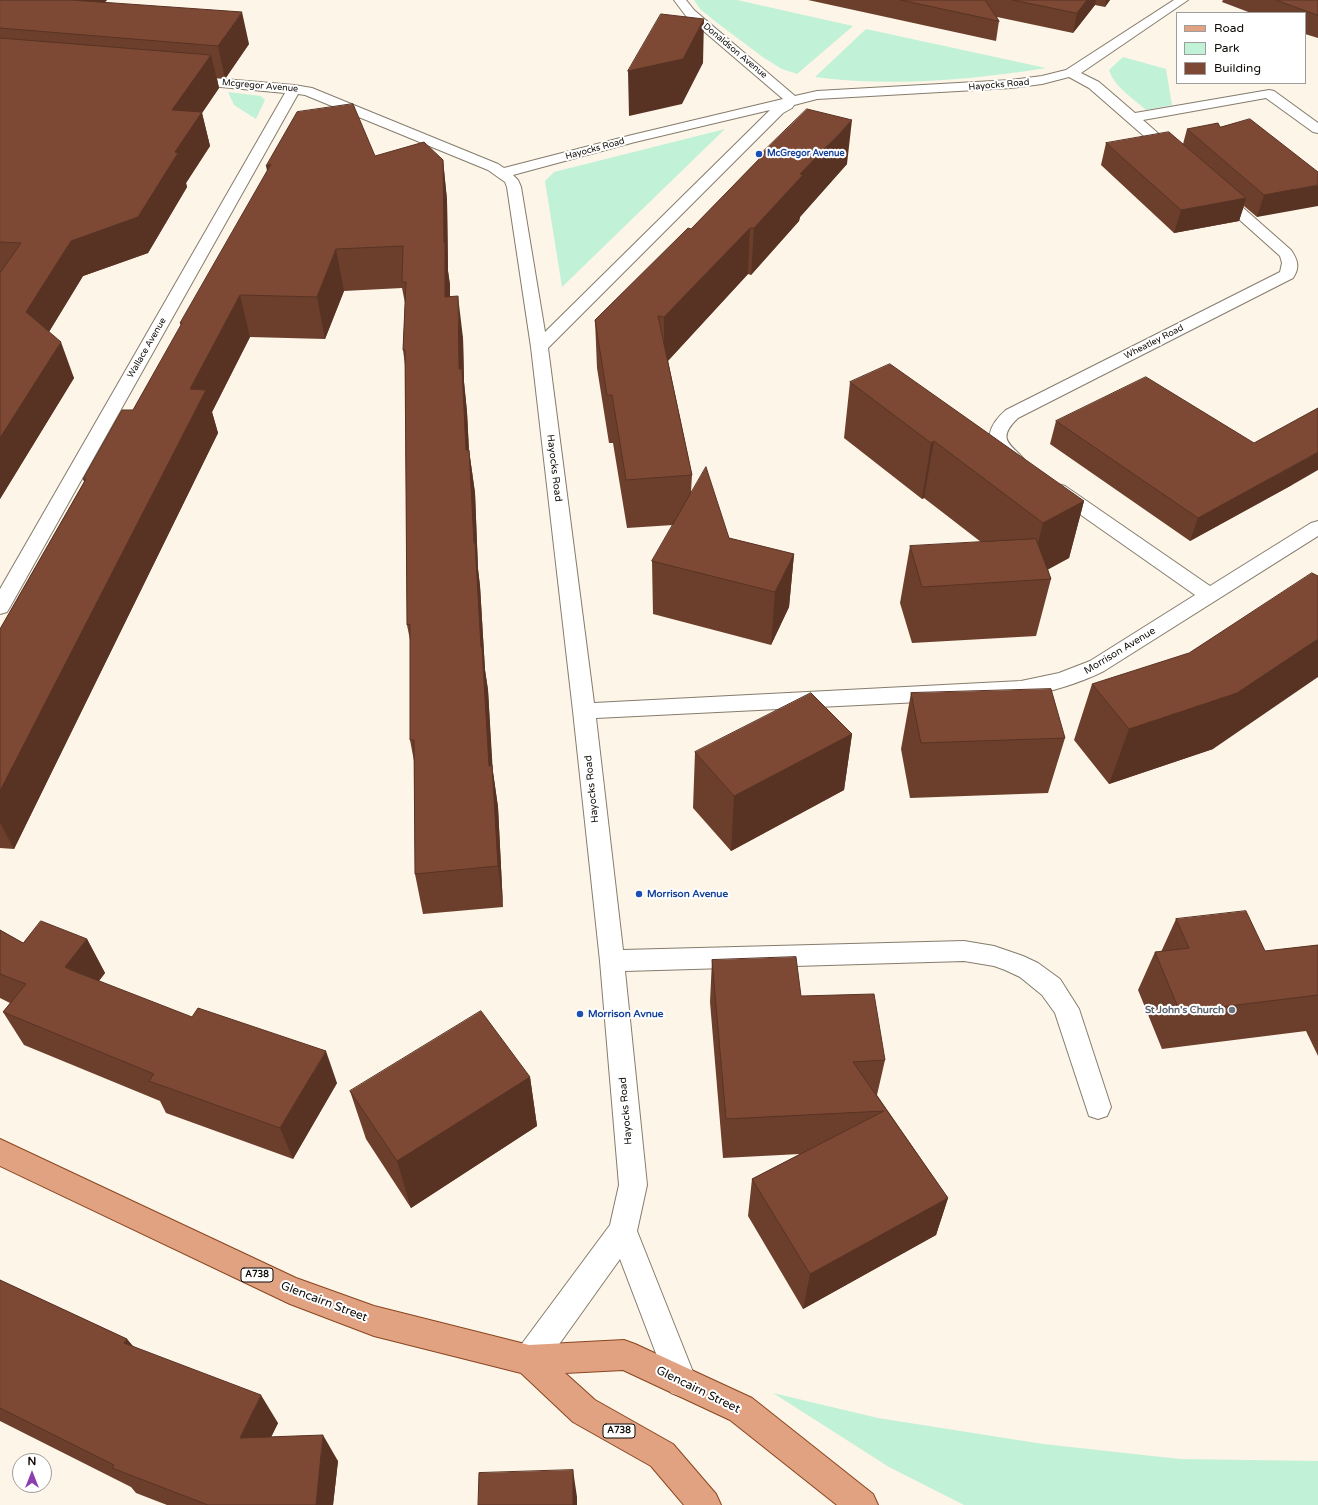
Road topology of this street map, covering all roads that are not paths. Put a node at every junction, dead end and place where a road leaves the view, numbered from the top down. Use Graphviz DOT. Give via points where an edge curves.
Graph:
graph roads {
  1 [pos="680,0"];
  2 [pos="1182,0"];
  3 [pos="1070,73"];
  4 [pos="176,79"];
  5 [pos="294,89"];
  6 [pos="793,101"];
  7 [pos="1132,118"];
  8 [pos="1318,129"];
  9 [pos="1185,164"];
  10 [pos="503,173"];
  11 [pos="1209,185"];
  12 [pos="539,348"];
  13 [pos="1029,470"];
  14 [pos="1048,484"];
  15 [pos="1318,527"];
  16 [pos="1210,596"];
  17 [pos="0,607"];
  18 [pos="584,711"];
  19 [pos="612,961"];
  20 [pos="1098,1107"];
  21 [pos="0,1152"];
  22 [pos="623,1231"];
  23 [pos="529,1360"];
  24 [pos="682,1382"];
  25 [pos="705,1505"];
  26 [pos="862,1505"];
  1 -- 6 [label="street, Donaldson Avenue" via="690,13"];
  2 -- 3 [label="street, Hayocks Road"];
  3 -- 6 [label="street, Hayocks Road" via="1011,84 828,94"];
  3 -- 7 [label="street" via="1094,85"];
  4 -- 5 [label="street, Mcgregor Avenue"];
  5 -- 10 [label="street, Mcgregor Avenue" via="326,98"];
  5 -- 17 [label="street, Wallace Avenue"];
  6 -- 10 [label="street, Hayocks Road"];
  6 -- 12 [label="street, Hayocks Road" via="778,110"];
  7 -- 8 [label="street" via="1269,94"];
  7 -- 9 [label="street"];
  10 -- 12 [label="street, Hayocks Road" via="514,187"];
  11 -- 13 [label="street, Wheatley Road" via="1283,250 1291,267 1286,275 1012,414 999,428 998,439 1003,451"];
  12 -- 18 [label="street, Hayocks Road"];
  14 -- 16 [label="street"];
  15 -- 16 [label="street, Morrison Avenue"];
  16 -- 18 [label="street, Morrison Avenue" via="1097,666 1079,676 1057,683 1021,689"];
  18 -- 19 [label="street, Hayocks Road"];
  19 -- 20 [label="street" via="964,951 994,956 1029,970 1051,987 1066,1009"];
  19 -- 22 [label="street, Hayocks Road" via="633,1185"];
  21 -- 23 [label="main road, Glencairn Street / A738" via="290,1290 374,1321"];
  22 -- 23 [label="street, Hayocks Road"];
  22 -- 24 [label="street"];
  23 -- 24 [label="main road, Glencairn Street / A738" via="624,1355"];
  23 -- 25 [label="main road, Glencairn Street / A738" via="584,1411 662,1455"];
  24 -- 26 [label="main road, Glencairn Street / A738" via="741,1409"];
}
